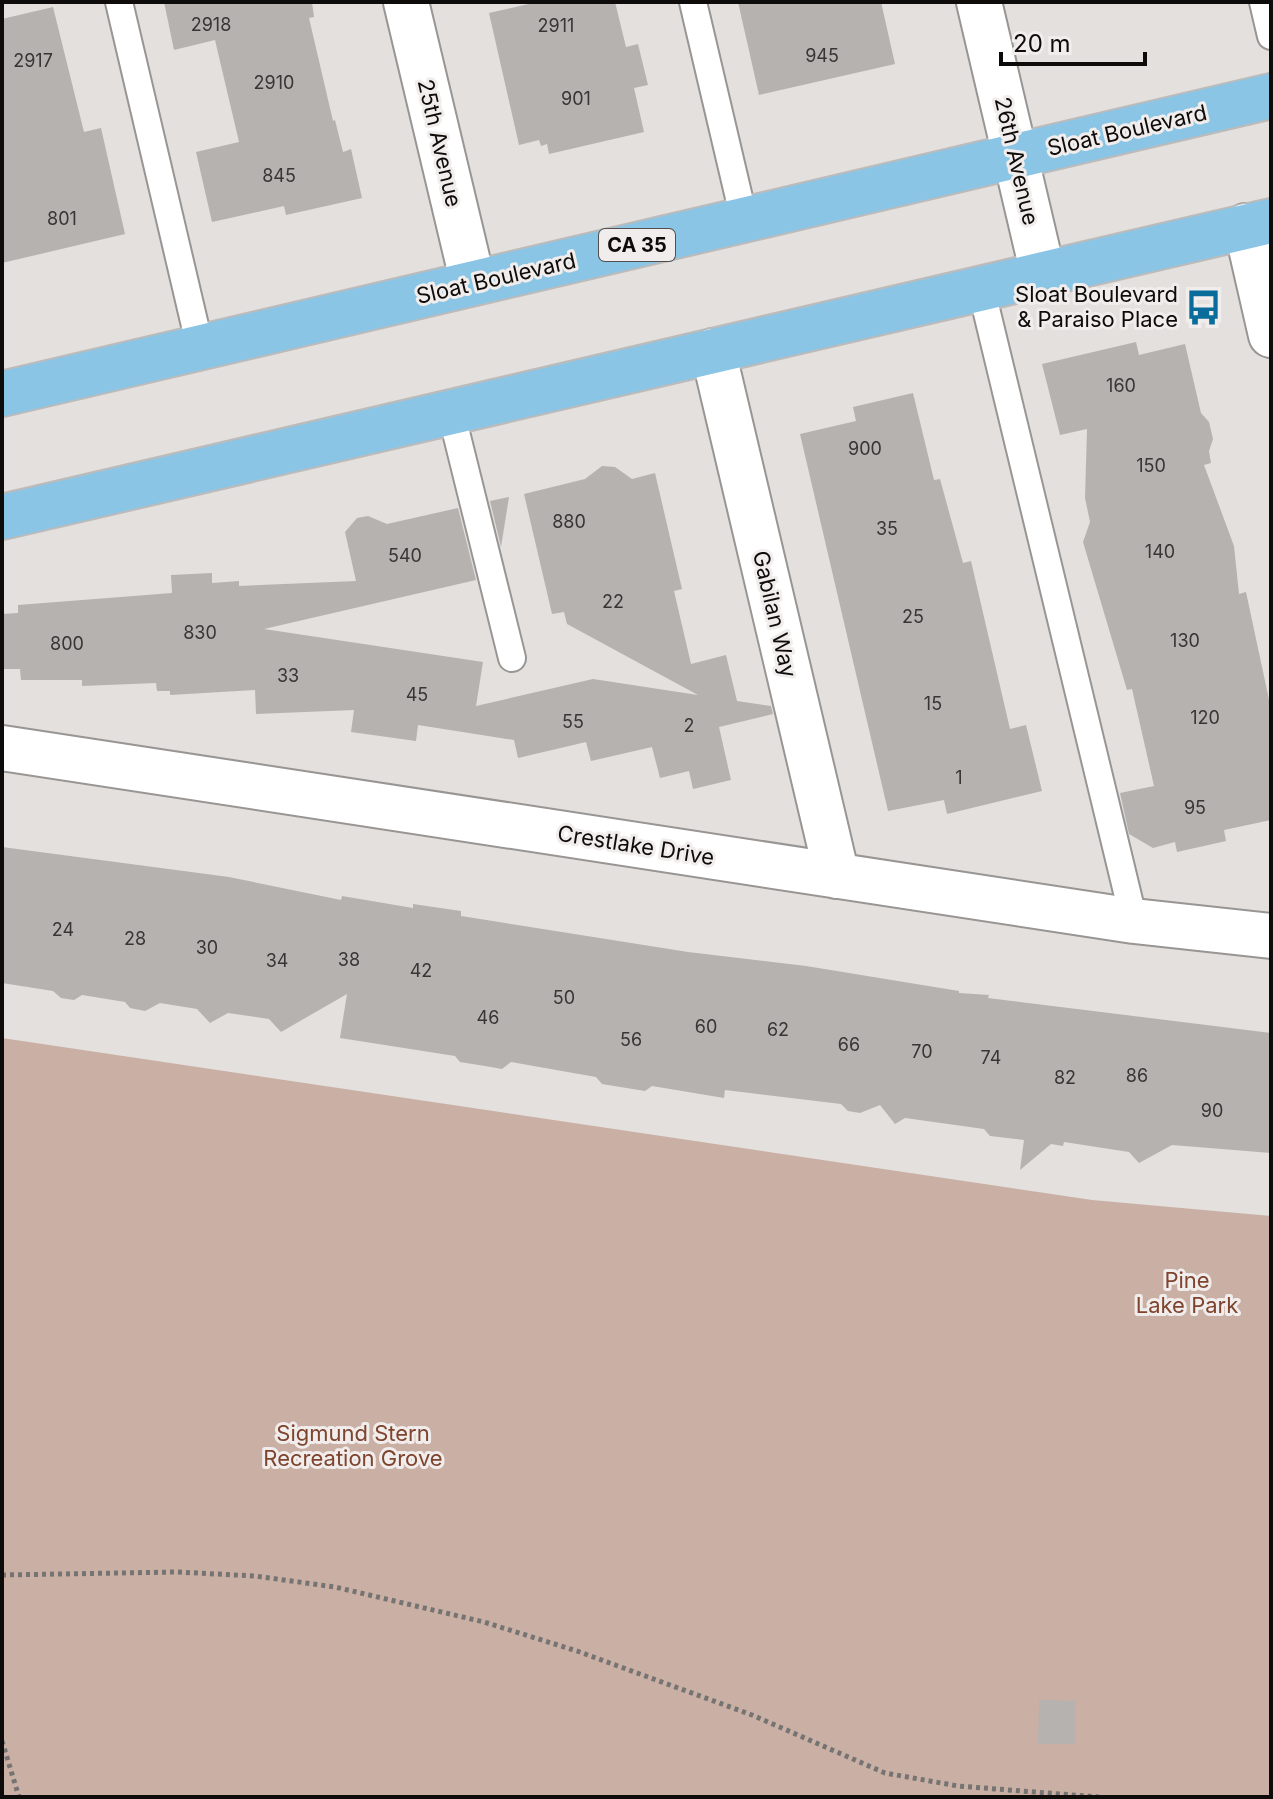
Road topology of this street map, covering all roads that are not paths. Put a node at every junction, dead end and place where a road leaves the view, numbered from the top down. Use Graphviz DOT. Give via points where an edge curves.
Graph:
graph roads {
  1 [pos="119,2"];
  2 [pos="406,2"];
  3 [pos="693,2"];
  4 [pos="979,2"];
  5 [pos="1263,2"];
  6 [pos="1271,36"];
  7 [pos="1271,96"];
  8 [pos="1016,156"];
  9 [pos="744,219"];
  10 [pos="1259,224"];
  11 [pos="1043,274"];
  12 [pos="473,283"];
  13 [pos="981,288"];
  14 [pos="1271,335"];
  15 [pos="200,347"];
  16 [pos="713,351"];
  17 [pos="2,394"];
  18 [pos="451,412"];
  19 [pos="2,517"];
  20 [pos="512,658"];
  21 [pos="2,748"];
  22 [pos="837,876"];
  23 [pos="1134,921"];
  24 [pos="1271,936"];
  1 -- 15 [label="lane"];
  2 -- 12 [label="street, 25th Avenue"];
  3 -- 9 [label="lane"];
  4 -- 8 [label="street, 26th Avenue"];
  5 -- 6 [label="lane"];
  7 -- 8 [label="main road, Sloat Boulevard / CA 35"];
  8 -- 9 [label="main road, Sloat Boulevard / CA 35"];
  8 -- 11 [label="street, 26th Avenue"];
  9 -- 12 [label="main road, Sloat Boulevard / CA 35"];
  10 -- 11 [label="main road"];
  10 -- 14 [label="street"];
  11 -- 13 [label="main road"];
  12 -- 15 [label="main road, Sloat Boulevard / CA 35"];
  13 -- 16 [label="main road"];
  13 -- 23 [label="lane"];
  15 -- 17 [label="main road, Sloat Boulevard / CA 35"];
  16 -- 18 [label="main road"];
  16 -- 22 [label="street, Gabilan Way"];
  18 -- 19 [label="main road"];
  18 -- 20 [label="lane"];
  21 -- 22 [label="street, Crestlake Drive"];
  22 -- 23 [label="street, Crestlake Drive"];
  23 -- 24 [label="street, Crestlake Drive"];
}
